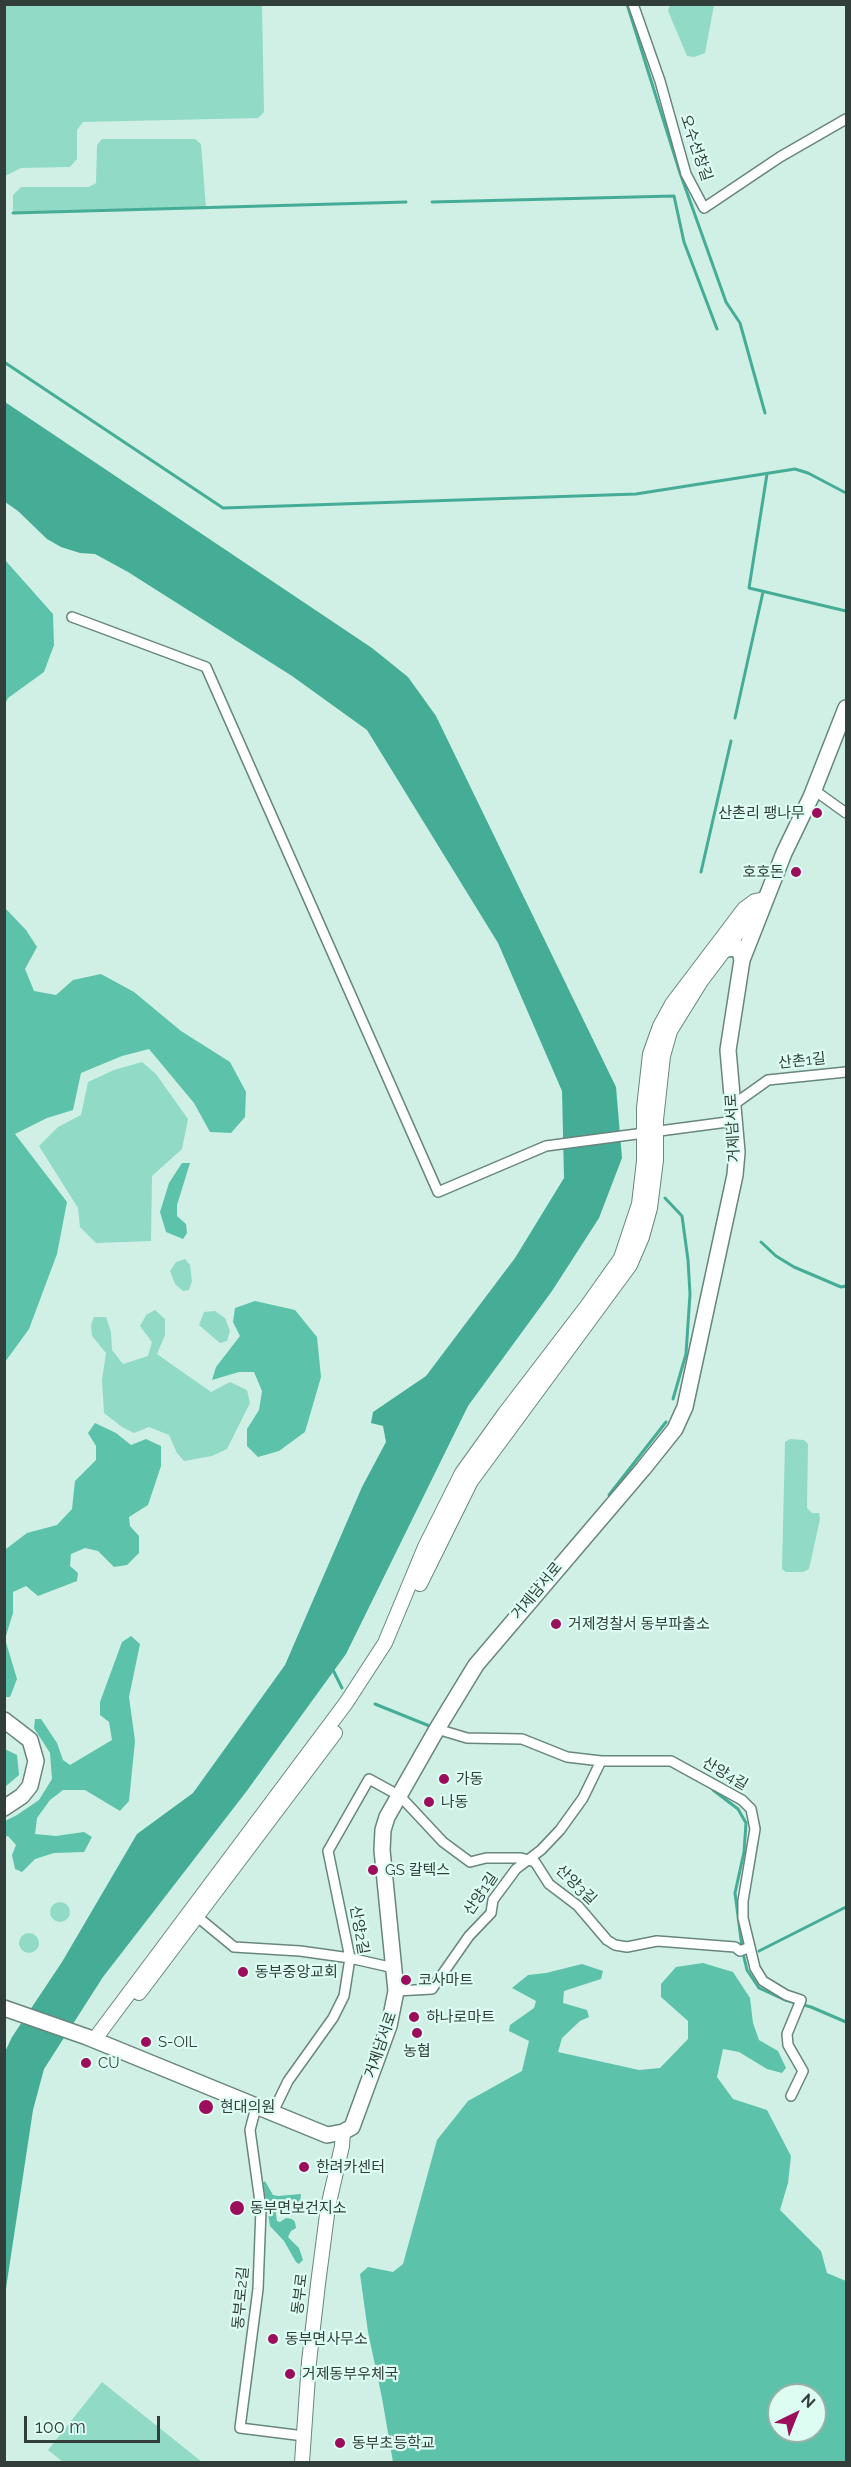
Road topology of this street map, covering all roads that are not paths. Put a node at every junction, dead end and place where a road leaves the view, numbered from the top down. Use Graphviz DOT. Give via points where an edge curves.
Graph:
graph roads {
  1 [pos="633,4"];
  2 [pos="846,119"];
  3 [pos="72,617"];
  4 [pos="846,708"];
  5 [pos="813,790"];
  6 [pos="846,813"];
  7 [pos="784,853"];
  8 [pos="754,909"];
  9 [pos="726,949"];
  10 [pos="742,960"];
  11 [pos="846,1072"];
  12 [pos="733,1105"];
  13 [pos="735,1121"];
  14 [pos="643,1134"];
  15 [pos="4,1720"];
  16 [pos="437,1729"];
  17 [pos="601,1761"];
  18 [pos="400,1796"];
  19 [pos="4,1808"];
  20 [pos="528,1859"];
  21 [pos="193,1914"];
  22 [pos="750,1947"];
  23 [pos="350,1958"];
  24 [pos="394,1968"];
  25 [pos="396,1991"];
  26 [pos="8,2008"];
  27 [pos="92,2039"];
  28 [pos="791,2096"];
  29 [pos="256,2107"];
  30 [pos="273,2112"];
  31 [pos="343,2132"];
  32 [pos="304,2436"];
  33 [pos="302,2463"];
  1 -- 2 [label="street, 오수선창길" via="686,174 704,208"];
  3 -- 14 [label="street" via="206,667 438,1192 546,1146"];
  4 -- 5 [label="main road, 거제남서로"];
  5 -- 6 [label="street"];
  5 -- 7 [label="main road, 거제남서로"];
  7 -- 8 [label="street"];
  7 -- 8 [label="main road, 거제남서로" via="765,899"];
  8 -- 9 [label="street"];
  8 -- 10 [label="main road, 거제남서로"];
  8 -- 14 [label="street" via="679,996 660,1026 650,1054"];
  9 -- 10 [label="main road" via="739,948"];
  9 -- 14 [label="street" via="670,1032"];
  10 -- 12 [label="main road, 거제남서로" via="728,1050"];
  11 -- 12 [label="street, 산촌1길" via="768,1080"];
  12 -- 13 [label="main road, 거제남서로"];
  13 -- 14 [label="street"];
  13 -- 16 [label="main road, 거제남서로" via="735,1175 686,1407 675,1430 476,1665"];
  14 -- 21 [label="street" via="639,1204 621,1258 462,1473 425,1547 386,1643"];
  15 -- 19 [label="main road" via="30,1740 36,1761 30,1786"];
  16 -- 17 [label="street, 산양4길" via="467,1738 522,1739 567,1757"];
  16 -- 18 [label="main road, 거제남서로"];
  17 -- 20 [label="street, 산양1길" via="583,1798 560,1830"];
  17 -- 22 [label="street, 산양4길" via="671,1761 742,1800 751,1809 755,1829 743,1901"];
  18 -- 20 [label="street" via="443,1842 470,1862 486,1858"];
  18 -- 23 [label="street, 산양2길" via="369,1779 328,1851"];
  18 -- 24 [label="main road, 거제남서로" via="387,1816 382,1850"];
  20 -- 22 [label="street, 산양3길" via="535,1862 549,1884 578,1906 615,1945 627,1947 657,1941 735,1947 740,1951"];
  20 -- 25 [label="street, 산양1길" via="493,1900 491,1913 469,1936 432,1989"];
  21 -- 23 [label="street" via="234,1947"];
  21 -- 27 [label="street"];
  21 -- 27 [label="street" via="114,2006"];
  22 -- 28 [label="street, 산양4길" via="763,1981 801,2000 787,2034 788,2044 803,2071"];
  23 -- 24 [label="street"];
  23 -- 30 [label="street, 산양2길" via="344,1996 333,2018 288,2081"];
  24 -- 25 [label="main road, 거제남서로"];
  25 -- 31 [label="main road, 거제남서로" via="389,2026 352,2127"];
  26 -- 27 [label="main road"];
  27 -- 29 [label="main road"];
  29 -- 30 [label="main road"];
  29 -- 32 [label="street, 동부로2길" via="250,2130 261,2209 258,2289 240,2428"];
  30 -- 31 [label="main road" via="327,2135"];
  31 -- 32 [label="street, 동부로" via="328,2206"];
  32 -- 33 [label="street, 동부로"];
}
